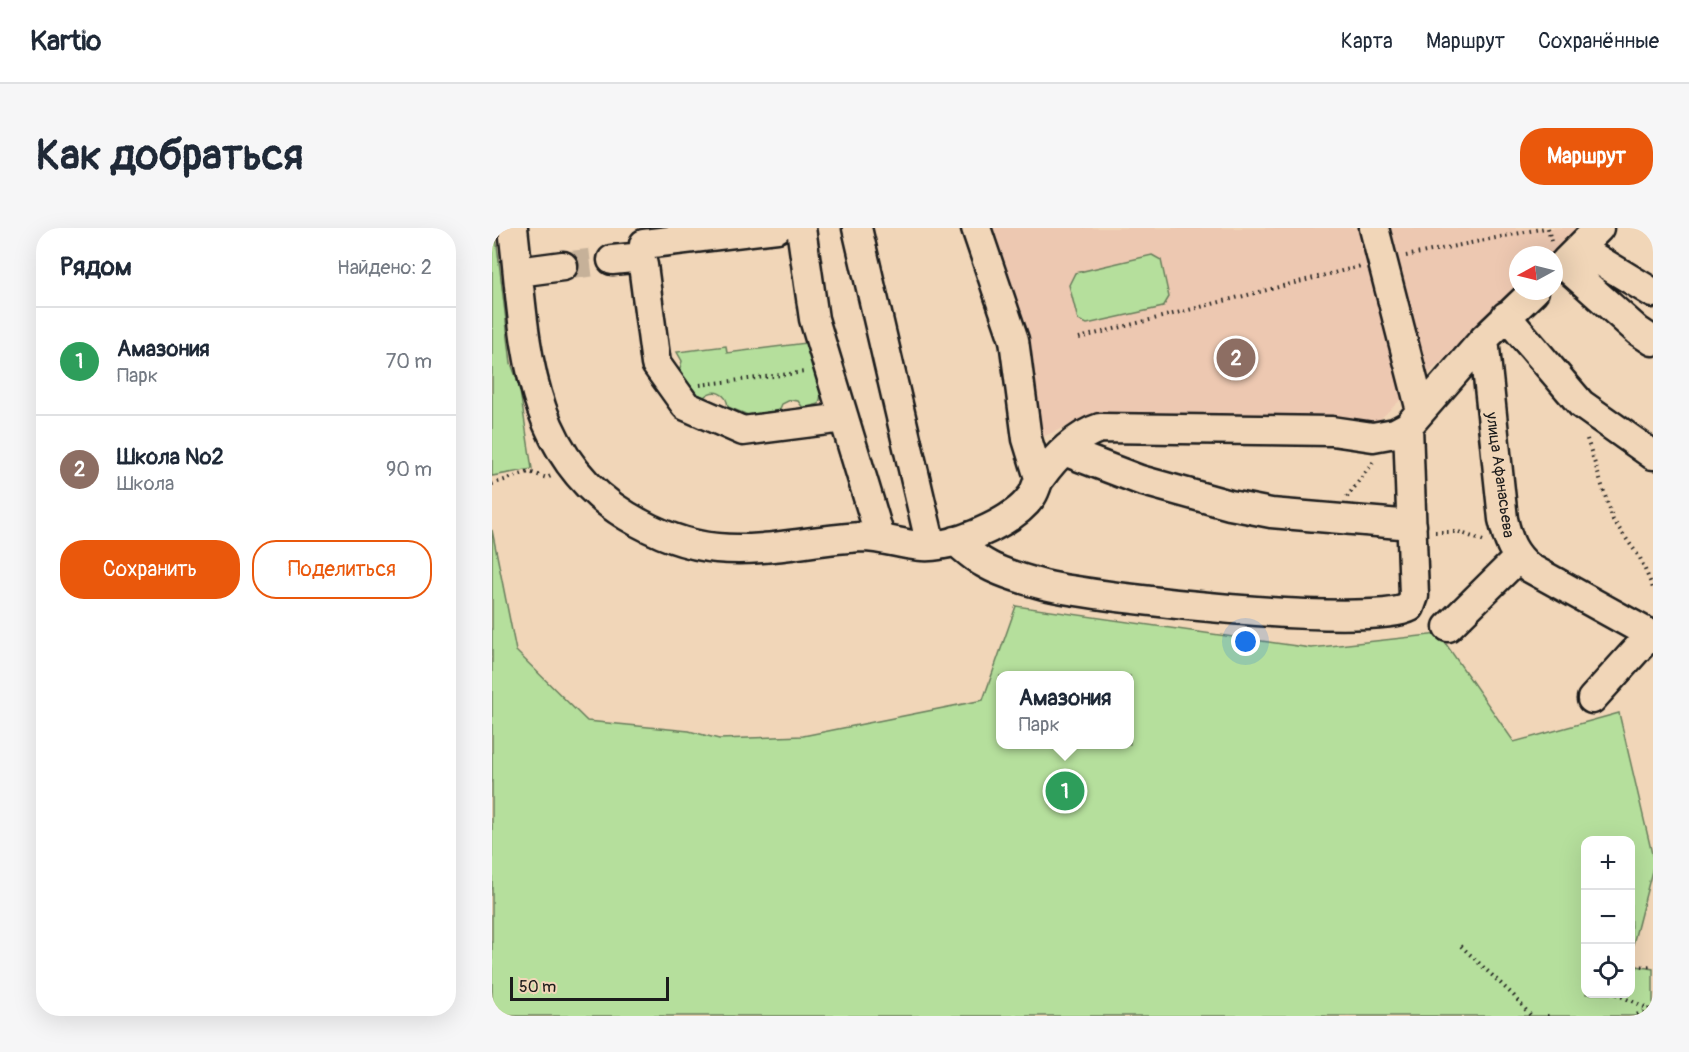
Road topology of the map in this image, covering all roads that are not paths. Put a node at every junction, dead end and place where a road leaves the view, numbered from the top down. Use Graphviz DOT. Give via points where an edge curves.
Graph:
graph roads {
  1 [pos="513,228"];
  2 [pos="777,228"];
  3 [pos="801,228"];
  4 [pos="857,228"];
  5 [pos="976,228"];
  6 [pos="1374,228"];
  7 [pos="1599,228"];
  8 [pos="644,244"];
  9 [pos="612,260"];
  10 [pos="1565,262"];
  11 [pos="563,266"];
  12 [pos="518,272"];
  13 [pos="1653,293"];
  14 [pos="1524,300"];
  15 [pos="1506,316"];
  16 [pos="1484,339"];
  17 [pos="1653,340"];
  18 [pos="844,418"];
  19 [pos="1408,423"];
  20 [pos="1064,451"];
  21 [pos="1653,454"];
  22 [pos="1039,478"];
  23 [pos="1412,525"];
  24 [pos="880,537"];
  25 [pos="943,544"];
  26 [pos="1518,558"];
  27 [pos="1448,627"];
  28 [pos="1652,635"];
  29 [pos="1592,699"];
  1 -- 12 [label="street"];
  2 -- 8 [label="street"];
  3 -- 18 [label="street" via="811,304"];
  4 -- 25 [label="street"];
  5 -- 22 [label="street" via="1014,340 1027,439"];
  6 -- 19 [label="street"];
  7 -- 10 [label="street"];
  9 -- 18 [label="street" via="633,258 643,265 657,364 689,408 743,431"];
  10 -- 13 [label="street"];
  10 -- 17 [label="street" via="1638,331"];
  11 -- 12 [label="street"];
  12 -- 24 [label="street" via="532,383 547,427 573,468 616,510 661,534 716,548"];
  14 -- 15 [label="street"];
  15 -- 16 [label="street"];
  15 -- 21 [label="street" via="1581,404"];
  16 -- 19 [label="street"];
  16 -- 26 [label="street, улица Афанасьева" via="1503,519 1508,543"];
  18 -- 24 [label="street"];
  19 -- 20 [label="street" via="1373,437 1332,431 1100,428 1088,432"];
  19 -- 23 [label="street"];
  20 -- 22 [label="street"];
  20 -- 23 [label="street" via="1140,480 1230,505 1271,513"];
  22 -- 25 [label="street" via="1032,496 1013,517"];
  23 -- 25 [label="street" via="1414,596 1410,607 1400,613 1203,608 1044,585 984,564"];
  24 -- 25 [label="street"];
  26 -- 27 [label="street"];
  26 -- 28 [label="street, улица Афанасьева"];
  28 -- 29 [label="street"];
}
